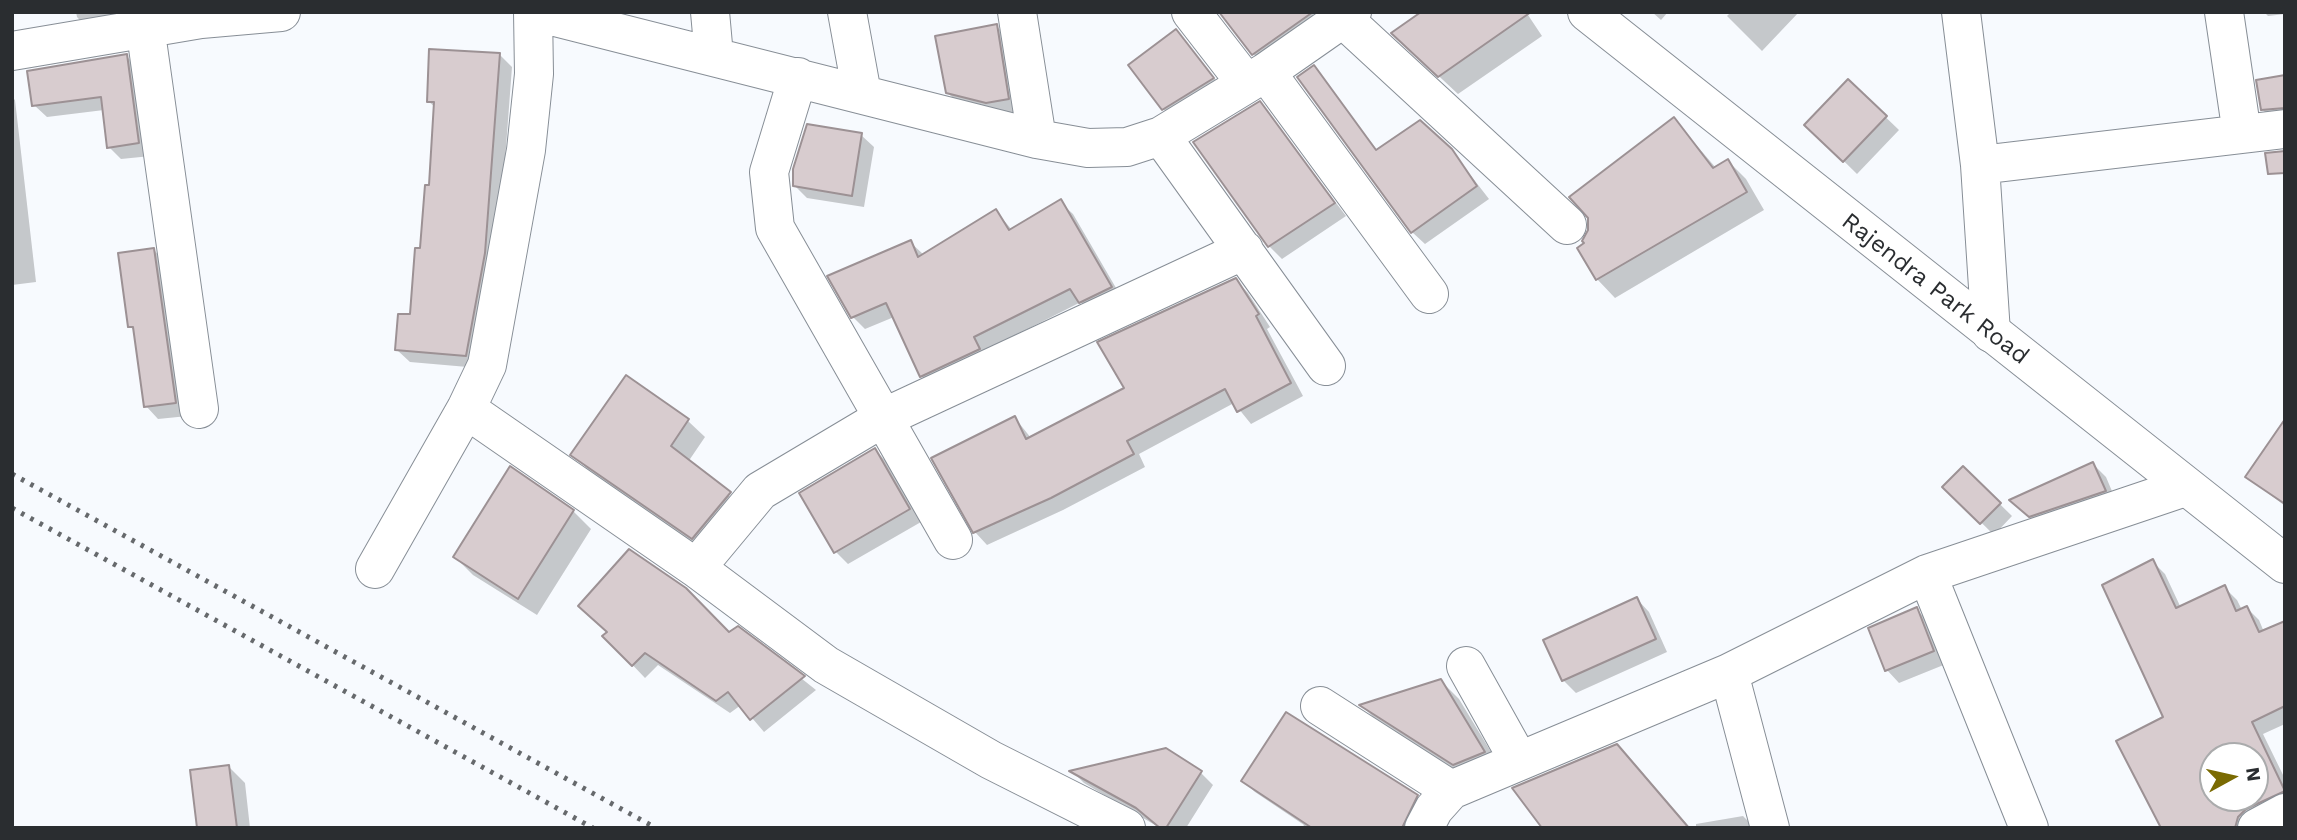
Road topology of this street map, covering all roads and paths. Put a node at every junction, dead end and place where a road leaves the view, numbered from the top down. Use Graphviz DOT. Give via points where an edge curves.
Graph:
graph roads {
  1 [pos="281,12"];
  2 [pos="535,12"];
  3 [pos="710,12"];
  4 [pos="847,12"];
  5 [pos="1017,12"];
  6 [pos="1191,12"];
  7 [pos="1587,12"];
  8 [pos="1961,12"];
  9 [pos="2224,12"];
  10 [pos="1344,14"];
  11 [pos="144,20"];
  12 [pos="12,51"];
  13 [pos="714,56"];
  14 [pos="798,78"];
  15 [pos="1256,78"];
  16 [pos="862,94"];
  17 [pos="2285,130"];
  18 [pos="2242,134"];
  19 [pos="1161,136"];
  20 [pos="1037,139"];
  21 [pos="1980,165"];
  22 [pos="1567,225"];
  23 [pos="1244,250"];
  24 [pos="1429,294"];
  25 [pos="1991,333"];
  26 [pos="1326,366"];
  27 [pos="199,409"];
  28 [pos="466,409"];
  29 [pos="881,419"];
  30 [pos="2185,487"];
  31 [pos="953,540"];
  32 [pos="2285,564"];
  33 [pos="696,568"];
  34 [pos="375,569"];
  35 [pos="1927,574"];
  36 [pos="1465,666"];
  37 [pos="1729,673"];
  38 [pos="1320,706"];
  39 [pos="1519,761"];
  40 [pos="1451,790"];
  41 [pos="2285,813"];
  42 [pos="1126,828"];
  43 [pos="1424,828"];
  44 [pos="1770,828"];
  45 [pos="2028,828"];
  46 [pos="2257,828"];
  1 -- 11 [label="street"];
  2 -- 13 [label="street"];
  2 -- 28 [label="street" via="526,150 487,365"];
  3 -- 13 [label="street"];
  4 -- 16 [label="street"];
  5 -- 20 [label="street"];
  6 -- 15 [label="street"];
  7 -- 25 [label="street, Rajendra Park Road"];
  8 -- 21 [label="street"];
  9 -- 18 [label="street"];
  10 -- 15 [label="street"];
  10 -- 22 [label="street"];
  11 -- 12 [label="street"];
  11 -- 27 [label="street"];
  13 -- 14 [label="street"];
  14 -- 16 [label="street"];
  14 -- 29 [label="street" via="769,172 775,228"];
  15 -- 19 [label="street"];
  15 -- 24 [label="street"];
  16 -- 20 [label="street"];
  17 -- 18 [label="street"];
  18 -- 21 [label="street"];
  19 -- 20 [label="street" via="1127,147 1088,148"];
  19 -- 23 [label="street"];
  21 -- 25 [label="street"];
  23 -- 26 [label="street"];
  23 -- 29 [label="street"];
  25 -- 30 [label="street, Rajendra Park Road"];
  28 -- 33 [label="street"];
  28 -- 34 [label="street"];
  29 -- 31 [label="street"];
  29 -- 33 [label="street" via="760,491"];
  30 -- 32 [label="street, Rajendra Park Road"];
  30 -- 35 [label="street"];
  33 -- 42 [label="street" via="826,665 992,760"];
  35 -- 37 [label="street"];
  35 -- 45 [label="street"];
  36 -- 39 [label="street"];
  37 -- 39 [label="street"];
  37 -- 44 [label="street"];
  38 -- 40 [label="street"];
  39 -- 40 [label="street"];
  40 -- 43 [label="street"];
  41 -- 46 [label="street"];
}
